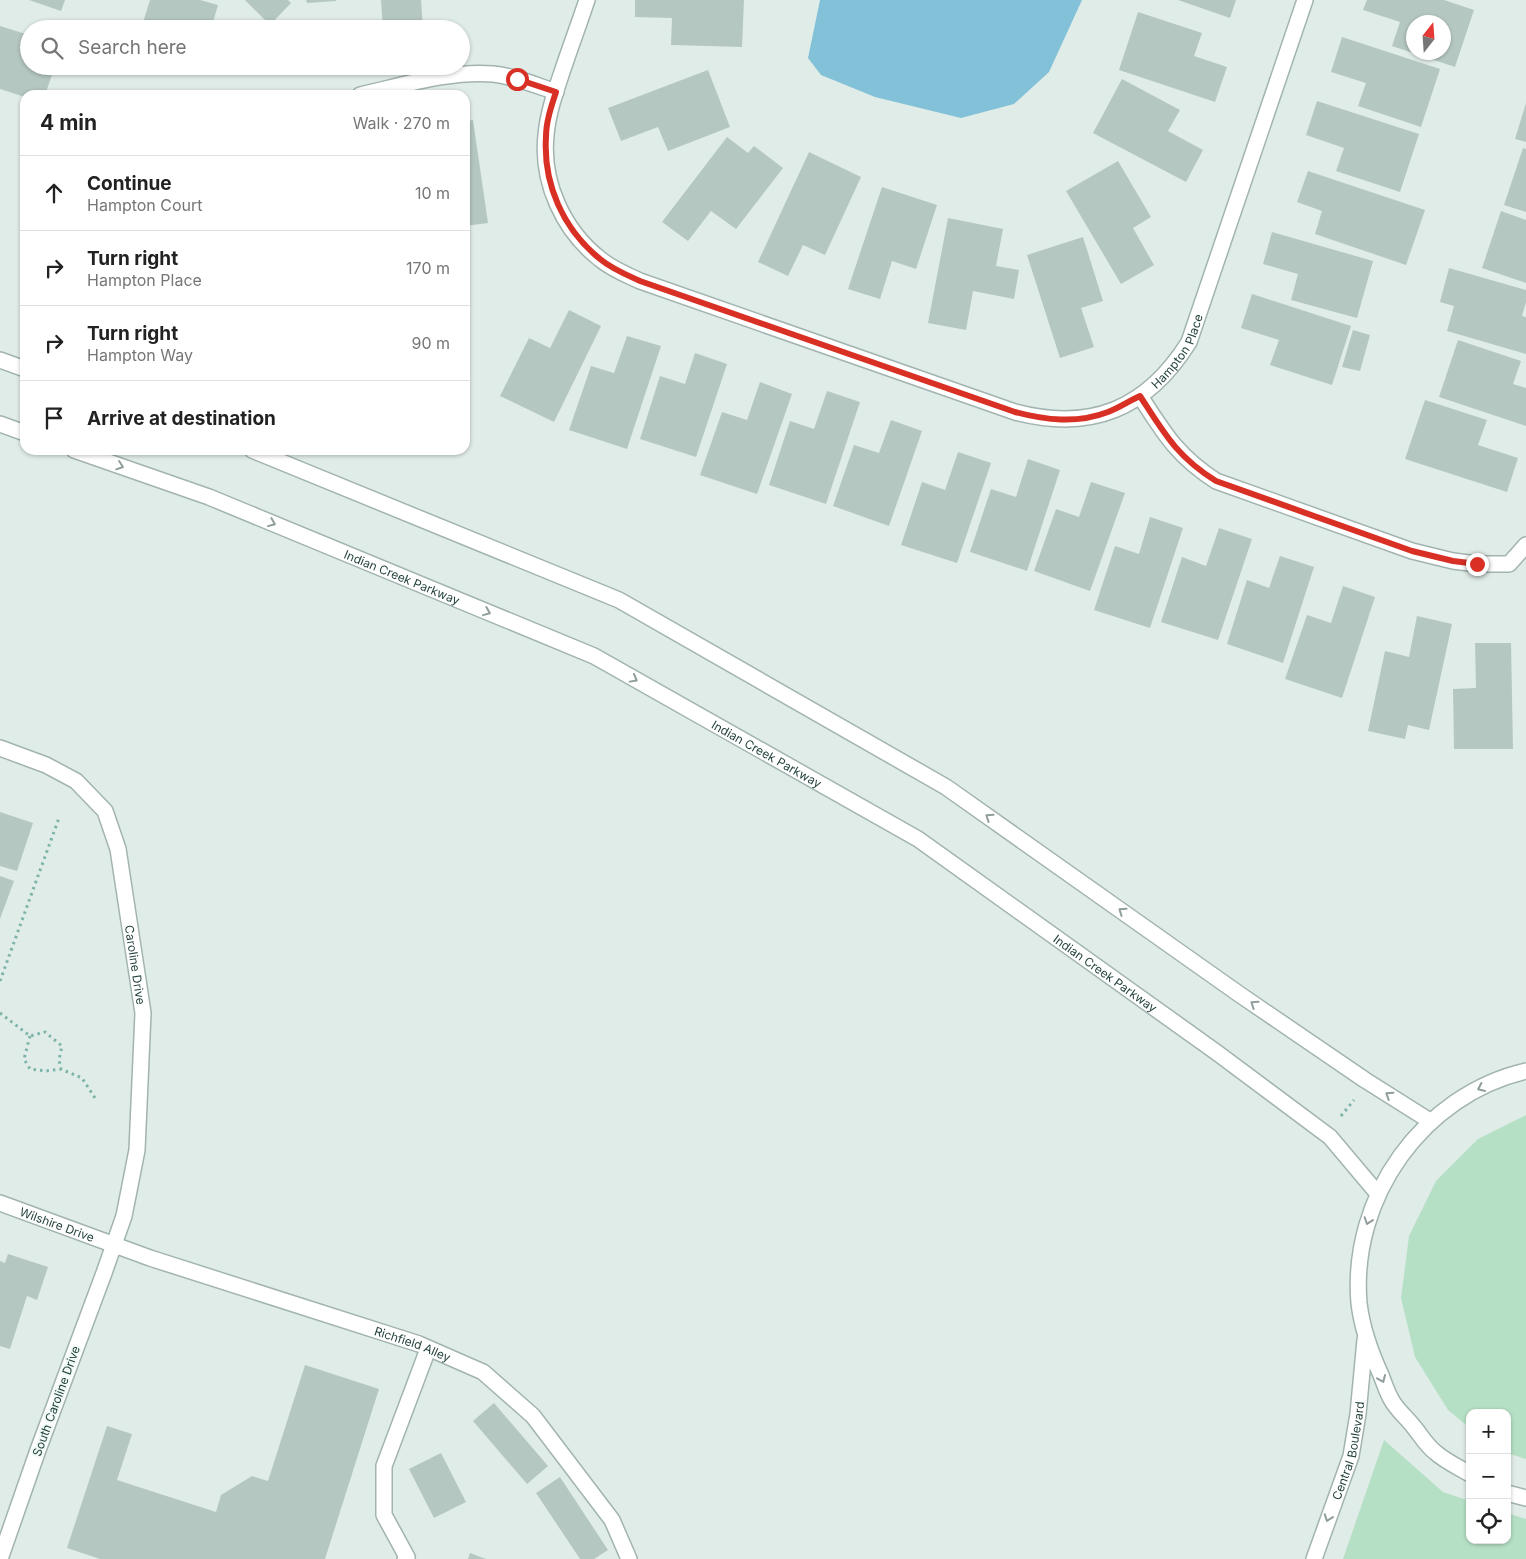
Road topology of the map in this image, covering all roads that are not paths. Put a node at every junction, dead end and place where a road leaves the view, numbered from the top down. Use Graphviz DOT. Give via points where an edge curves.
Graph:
graph roads {
  1 [pos="587,0"];
  2 [pos="1305,0"];
  3 [pos="470,73"];
  4 [pos="457,75"];
  5 [pos="384,90"];
  6 [pos="556,92"];
  7 [pos="0,360"];
  8 [pos="20,367"];
  9 [pos="1140,396"];
  10 [pos="0,424"];
  11 [pos="20,431"];
  12 [pos="88,455"];
  13 [pos="264,455"];
  14 [pos="1526,545"];
  15 [pos="0,748"];
  16 [pos="1526,1071"];
  17 [pos="1430,1121"];
  18 [pos="1378,1194"];
  19 [pos="0,1203"];
  20 [pos="114,1244"];
  21 [pos="1365,1339"];
  22 [pos="428,1349"];
  23 [pos="1466,1472"];
  24 [pos="1511,1494"];
  25 [pos="1526,1498"];
  26 [pos="0,1559"];
  27 [pos="405,1559"];
  28 [pos="629,1559"];
  29 [pos="1314,1559"];
  1 -- 6 [label="street, Hampton Place"];
  2 -- 9 [label="street, Hampton Place" via="1188,342 1160,380"];
  3 -- 6 [label="street" via="517,79"];
  4 -- 5 [label="street"];
  6 -- 9 [label="street, Hampton Place" via="549,113 546,151 557,205 583,244 600,260 621,272 650,285 1037,418 1084,418 1107,412"];
  7 -- 8 [label="street"];
  9 -- 14 [label="street" via="1180,453 1216,481 1412,551 1453,561 1509,564"];
  10 -- 11 [label="street"];
  12 -- 18 [label="street, Indian Creek Parkway, one-way" via="209,497 594,656 909,834 1216,1052 1330,1138"];
  17 -- 13 [label="street, one-way" via="1239,994 946,787 628,605"];
  15 -- 20 [label="street, Caroline Drive" via="46,764 76,781 105,812 118,849 143,1013 137,1150 124,1216"];
  16 -- 17 [label="street, one-way" via="1506,1075 1466,1094"];
  17 -- 18 [label="street" via="1400,1155"];
  18 -- 21 [label="street, one-way" via="1366,1229 1360,1265 1359,1302"];
  19 -- 20 [label="street, Wilshire Drive"];
  20 -- 22 [label="street, Richfield Alley"];
  20 -- 26 [label="street, South Caroline Drive"];
  21 -- 23 [label="street, one-way" via="1391,1400 1434,1452"];
  21 -- 29 [label="street, Central Boulevard, one-way" via="1351,1456"];
  22 -- 27 [label="street" via="384,1466 384,1515"];
  22 -- 28 [label="street, Richfield Alley" via="483,1372 534,1416 612,1520"];
  24 -- 25 [label="street"];
}
